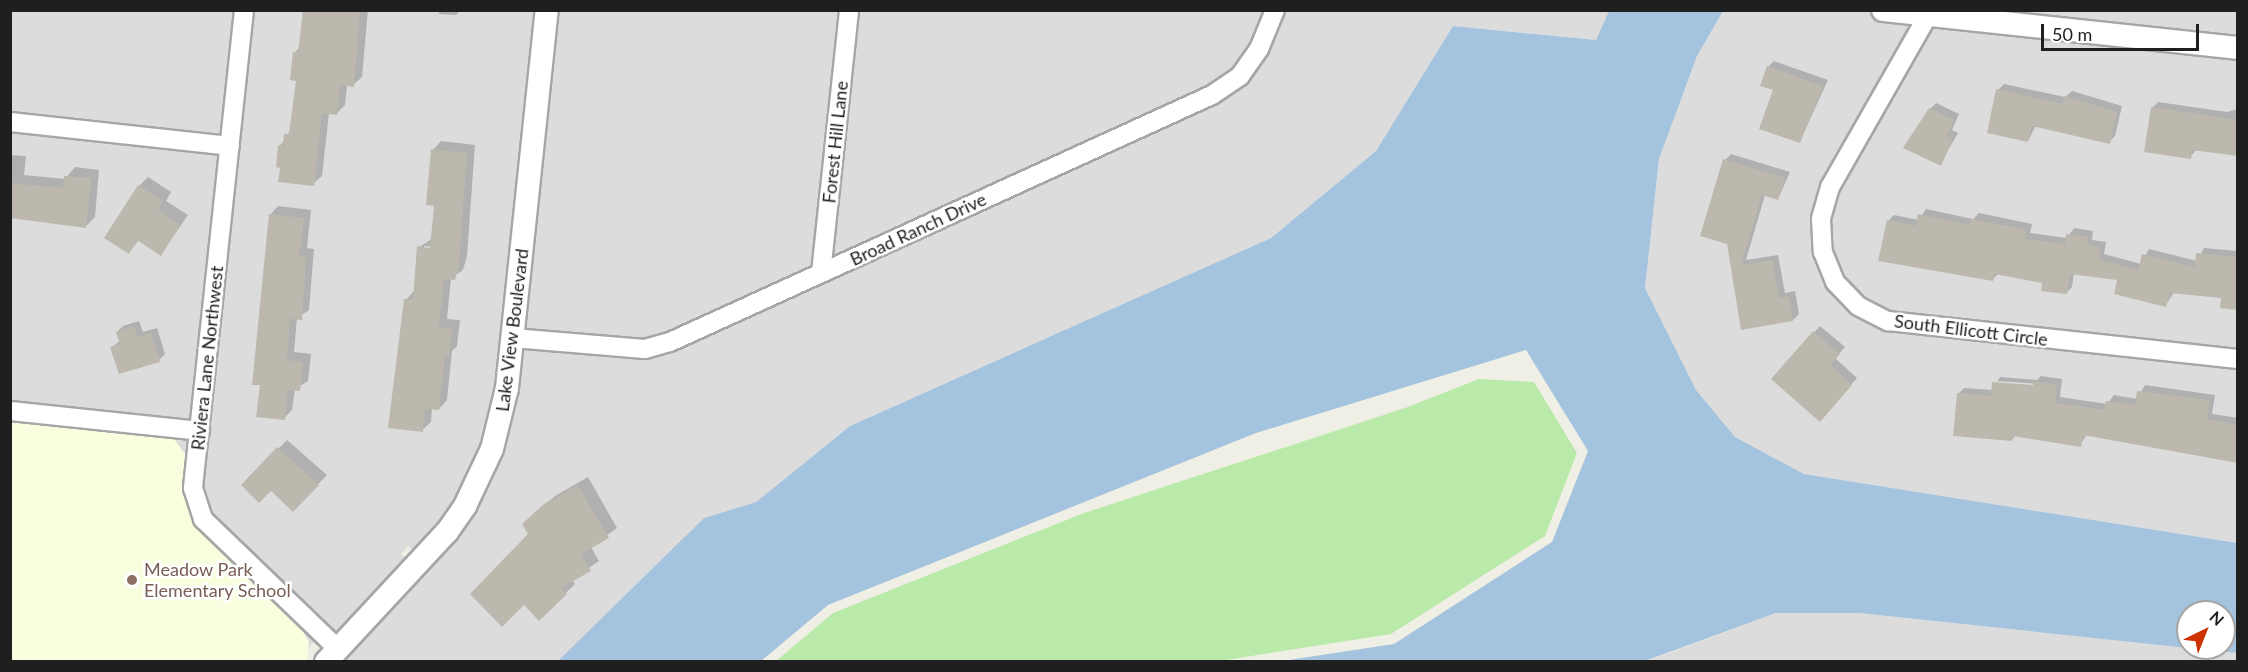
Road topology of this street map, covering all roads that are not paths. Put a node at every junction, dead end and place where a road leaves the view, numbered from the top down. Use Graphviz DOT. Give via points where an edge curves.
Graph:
graph roads {
  1 [pos="244,10"];
  2 [pos="547,10"];
  3 [pos="849,10"];
  4 [pos="1275,10"];
  5 [pos="1883,10"];
  6 [pos="1930,13"];
  7 [pos="2238,48"];
  8 [pos="10,122"];
  9 [pos="230,146"];
  10 [pos="821,273"];
  11 [pos="513,338"];
  12 [pos="2238,360"];
  13 [pos="10,411"];
  14 [pos="200,431"];
  15 [pos="332,655"];
  1 -- 9 [label="street, Riviera Lane Northwest"];
  2 -- 11 [label="street, Lake View Boulevard"];
  3 -- 10 [label="street, Forest Hill Lane"];
  4 -- 10 [label="street, Broad Ranch Drive" via="1259,49 1239,76 1212,94"];
  5 -- 6 [label="street"];
  6 -- 7 [label="street"];
  6 -- 12 [label="street, South Ellicott Circle" via="1830,187 1821,219 1823,252 1836,282 1858,306 1888,321"];
  8 -- 9 [label="street"];
  9 -- 14 [label="street, Riviera Lane Northwest"];
  10 -- 11 [label="street, Broad Ranch Drive" via="645,349"];
  11 -- 15 [label="street, Lake View Boulevard" via="501,419 492,449 465,506 427,556"];
  13 -- 14 [label="street"];
  14 -- 15 [label="street, Riviera Lane Northwest" via="194,488 202,519"];
}
